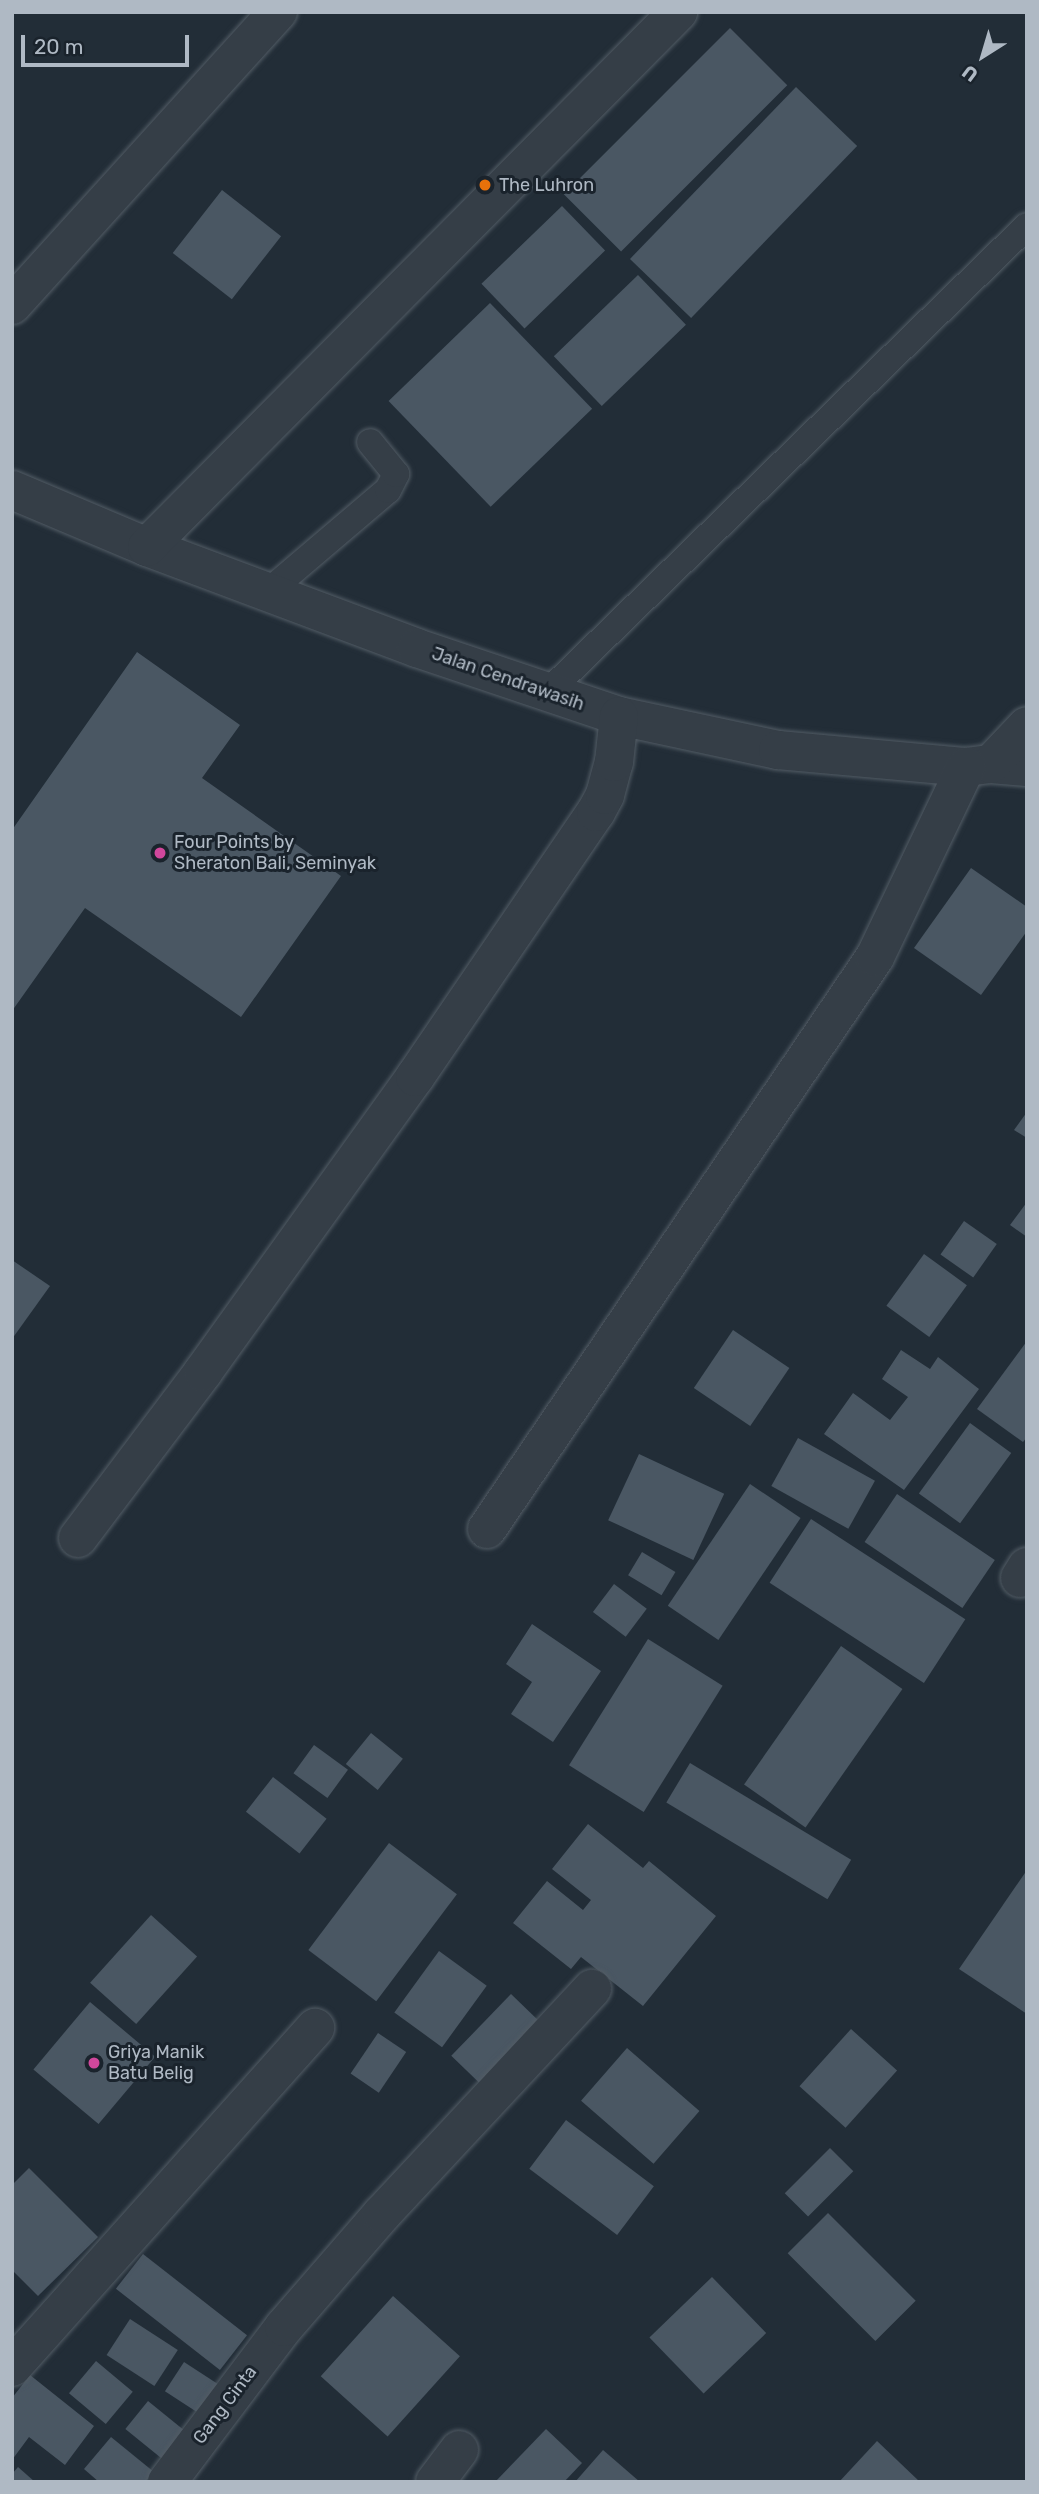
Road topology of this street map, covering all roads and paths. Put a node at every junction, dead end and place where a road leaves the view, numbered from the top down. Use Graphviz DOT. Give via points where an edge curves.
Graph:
graph roads {
  1 [pos="278,12"];
  2 [pos="678,12"];
  3 [pos="1027,226"];
  4 [pos="12,304"];
  5 [pos="370,442"];
  6 [pos="12,490"];
  7 [pos="147,547"];
  8 [pos="268,592"];
  9 [pos="548,692"];
  10 [pos="619,716"];
  11 [pos="1027,726"];
  12 [pos="995,766"];
  13 [pos="488,1529"];
  14 [pos="78,1538"];
  15 [pos="592,1989"];
  16 [pos="315,2028"];
  17 [pos="12,2367"];
  18 [pos="459,2450"];
  19 [pos="167,2482"];
  20 [pos="435,2482"];
  1 -- 4 [label="street"];
  2 -- 7 [label="street"];
  3 -- 9 [label="lane"];
  5 -- 8 [label="lane" via="396,474 388,490"];
  6 -- 7 [label="street, Jalan Cendrawasih"];
  7 -- 8 [label="street, Jalan Cendrawasih"];
  8 -- 9 [label="street, Jalan Cendrawasih"];
  9 -- 10 [label="street, Jalan Cendrawasih"];
  10 -- 12 [label="street, Jalan Cendrawasih" via="778,750"];
  10 -- 14 [label="street" via="612,770 596,811 415,1077"];
  11 -- 12 [label="street"];
  12 -- 13 [label="street" via="875,957"];
  15 -- 19 [label="street, Gang Cinta" via="382,2214 284,2327"];
  16 -- 17 [label="street"];
  18 -- 20 [label="street"];
}
